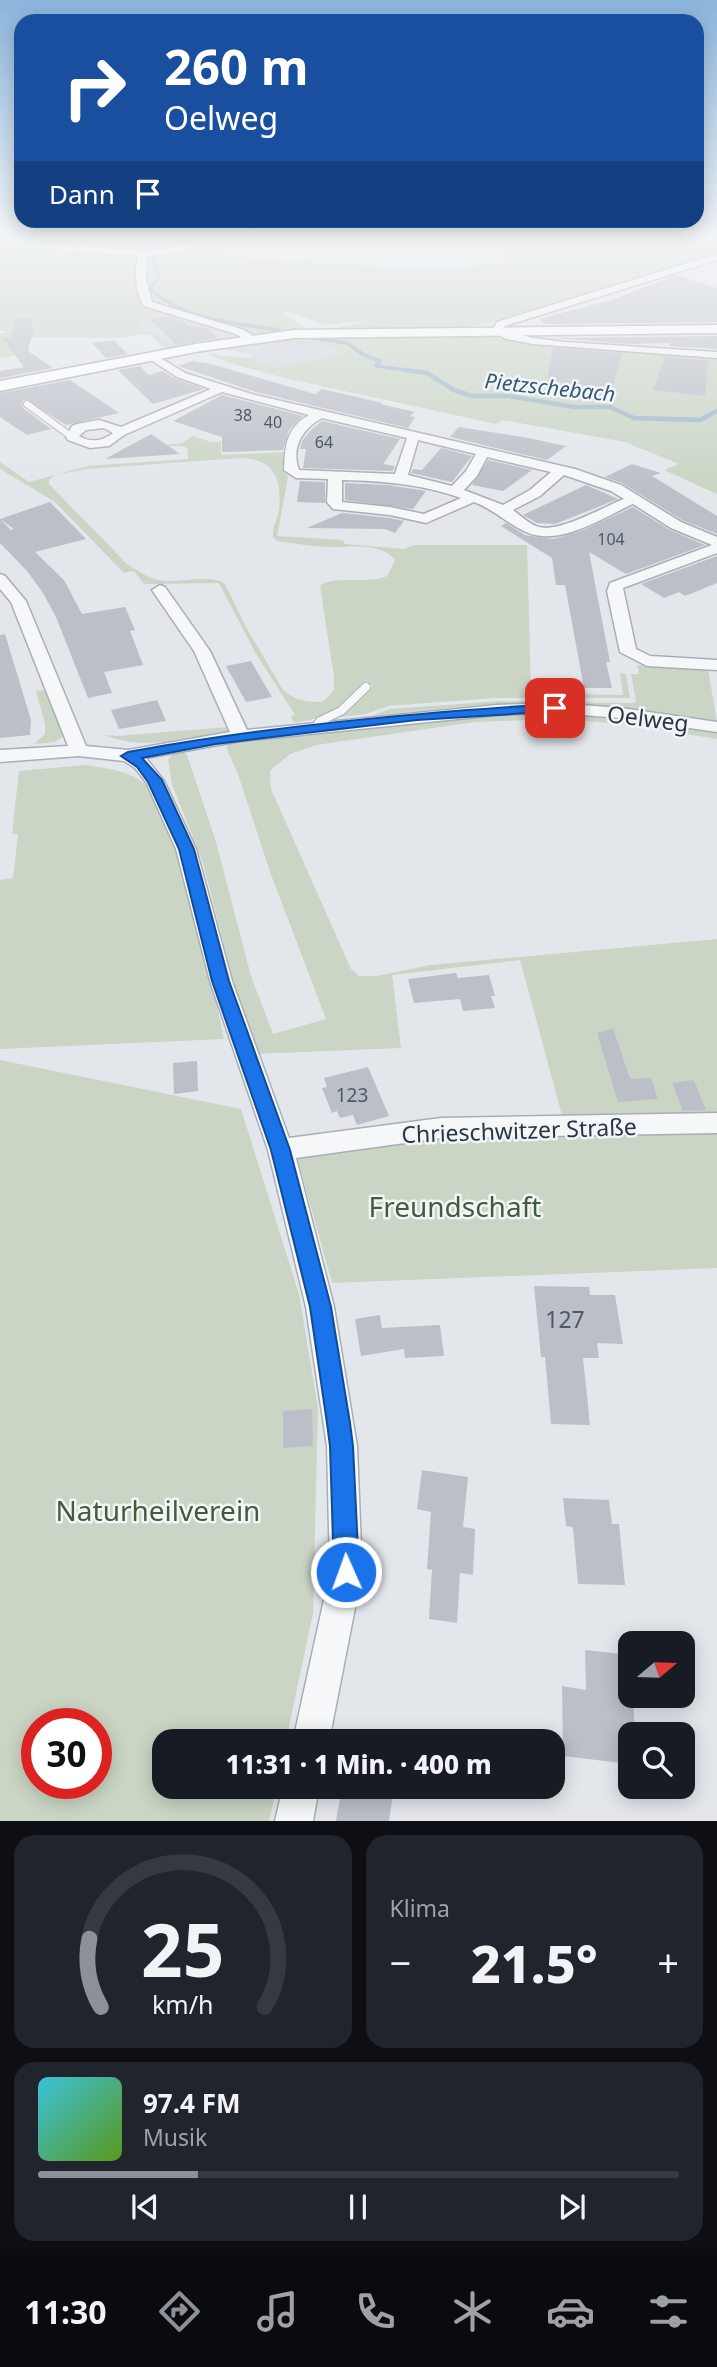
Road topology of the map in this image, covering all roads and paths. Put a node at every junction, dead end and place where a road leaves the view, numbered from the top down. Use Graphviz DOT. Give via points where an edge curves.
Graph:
graph roads {
  1 [pos="201,320"];
  2 [pos="514,320"];
  3 [pos="717,329"];
  4 [pos="497,331"];
  5 [pos="252,340"];
  6 [pos="717,355"];
  7 [pos="152,356"];
  8 [pos="0,386"];
  9 [pos="220,389"];
  10 [pos="27,404"];
  11 [pos="320,414"];
  12 [pos="120,432"];
  13 [pos="414,436"];
  14 [pos="72,437"];
  15 [pos="484,451"];
  16 [pos="561,470"];
  17 [pos="335,477"];
  18 [pos="400,478"];
  19 [pos="456,490"];
  20 [pos="474,496"];
  21 [pos="634,499"];
  22 [pos="503,510"];
  23 [pos="717,542"];
  24 [pos="717,548"];
  25 [pos="0,579"];
  26 [pos="160,590"];
  27 [pos="717,665"];
  28 [pos="366,687"];
  29 [pos="717,727"];
  30 [pos="314,728"];
  31 [pos="242,736"];
  32 [pos="79,751"];
  33 [pos="0,756"];
  34 [pos="128,756"];
  35 [pos="717,1123"];
  36 [pos="281,1150"];
  37 [pos="313,1729"];
  38 [pos="299,1799"];
  39 [pos="294,1821"];
  1 -- 5 [label="street"];
  2 -- 4 [label="street" via="501,324"];
  3 -- 4 [label="street"];
  4 -- 5 [label="street" via="325,332"];
  4 -- 6 [label="street" via="512,338 561,344"];
  5 -- 7 [label="street"];
  7 -- 8 [label="street"];
  7 -- 9 [label="street" via="181,374"];
  9 -- 11 [label="street"];
  9 -- 12 [label="street"];
  10 -- 14 [label="lane"];
  11 -- 13 [label="street"];
  11 -- 17 [label="street" via="299,427 292,439 291,470 300,475"];
  12 -- 14 [label="street" via="113,440 95,444"];
  12 -- 14 [label="street" via="96,424 76,429"];
  13 -- 15 [label="street"];
  13 -- 18 [label="street"];
  15 -- 16 [label="street"];
  15 -- 19 [label="street"];
  16 -- 21 [label="street" via="602,482"];
  16 -- 22 [label="street" via="535,493"];
  17 -- 18 [label="street"];
  17 -- 20 [label="street" via="334,502 338,506 419,519 434,517"];
  18 -- 19 [label="street"];
  19 -- 20 [label="street"];
  20 -- 22 [label="street"];
  21 -- 22 [label="street" via="555,532 530,529"];
  21 -- 23 [label="street" via="676,525"];
  24 -- 27 [label="street" via="622,583 615,591 628,652 647,661"];
  25 -- 32 [label="street" via="18,601"];
  26 -- 31 [label="street" via="202,652"];
  28 -- 30 [label="lane"];
  29 -- 30 [label="street, Oelweg" via="555,708"];
  30 -- 31 [label="street, Oelweg"];
  31 -- 34 [label="street, Oelweg"];
  32 -- 33 [label="street, Oelweg"];
  32 -- 34 [label="street, Oelweg"];
  34 -- 36 [label="street" via="155,780 186,849 220,981"];
  35 -- 36 [label="street, Chrieschwitzer Straße" via="441,1128"];
  36 -- 37 [label="street" via="320,1307 342,1446 346,1572"];
  38 -- 39 [label="street"];
}
